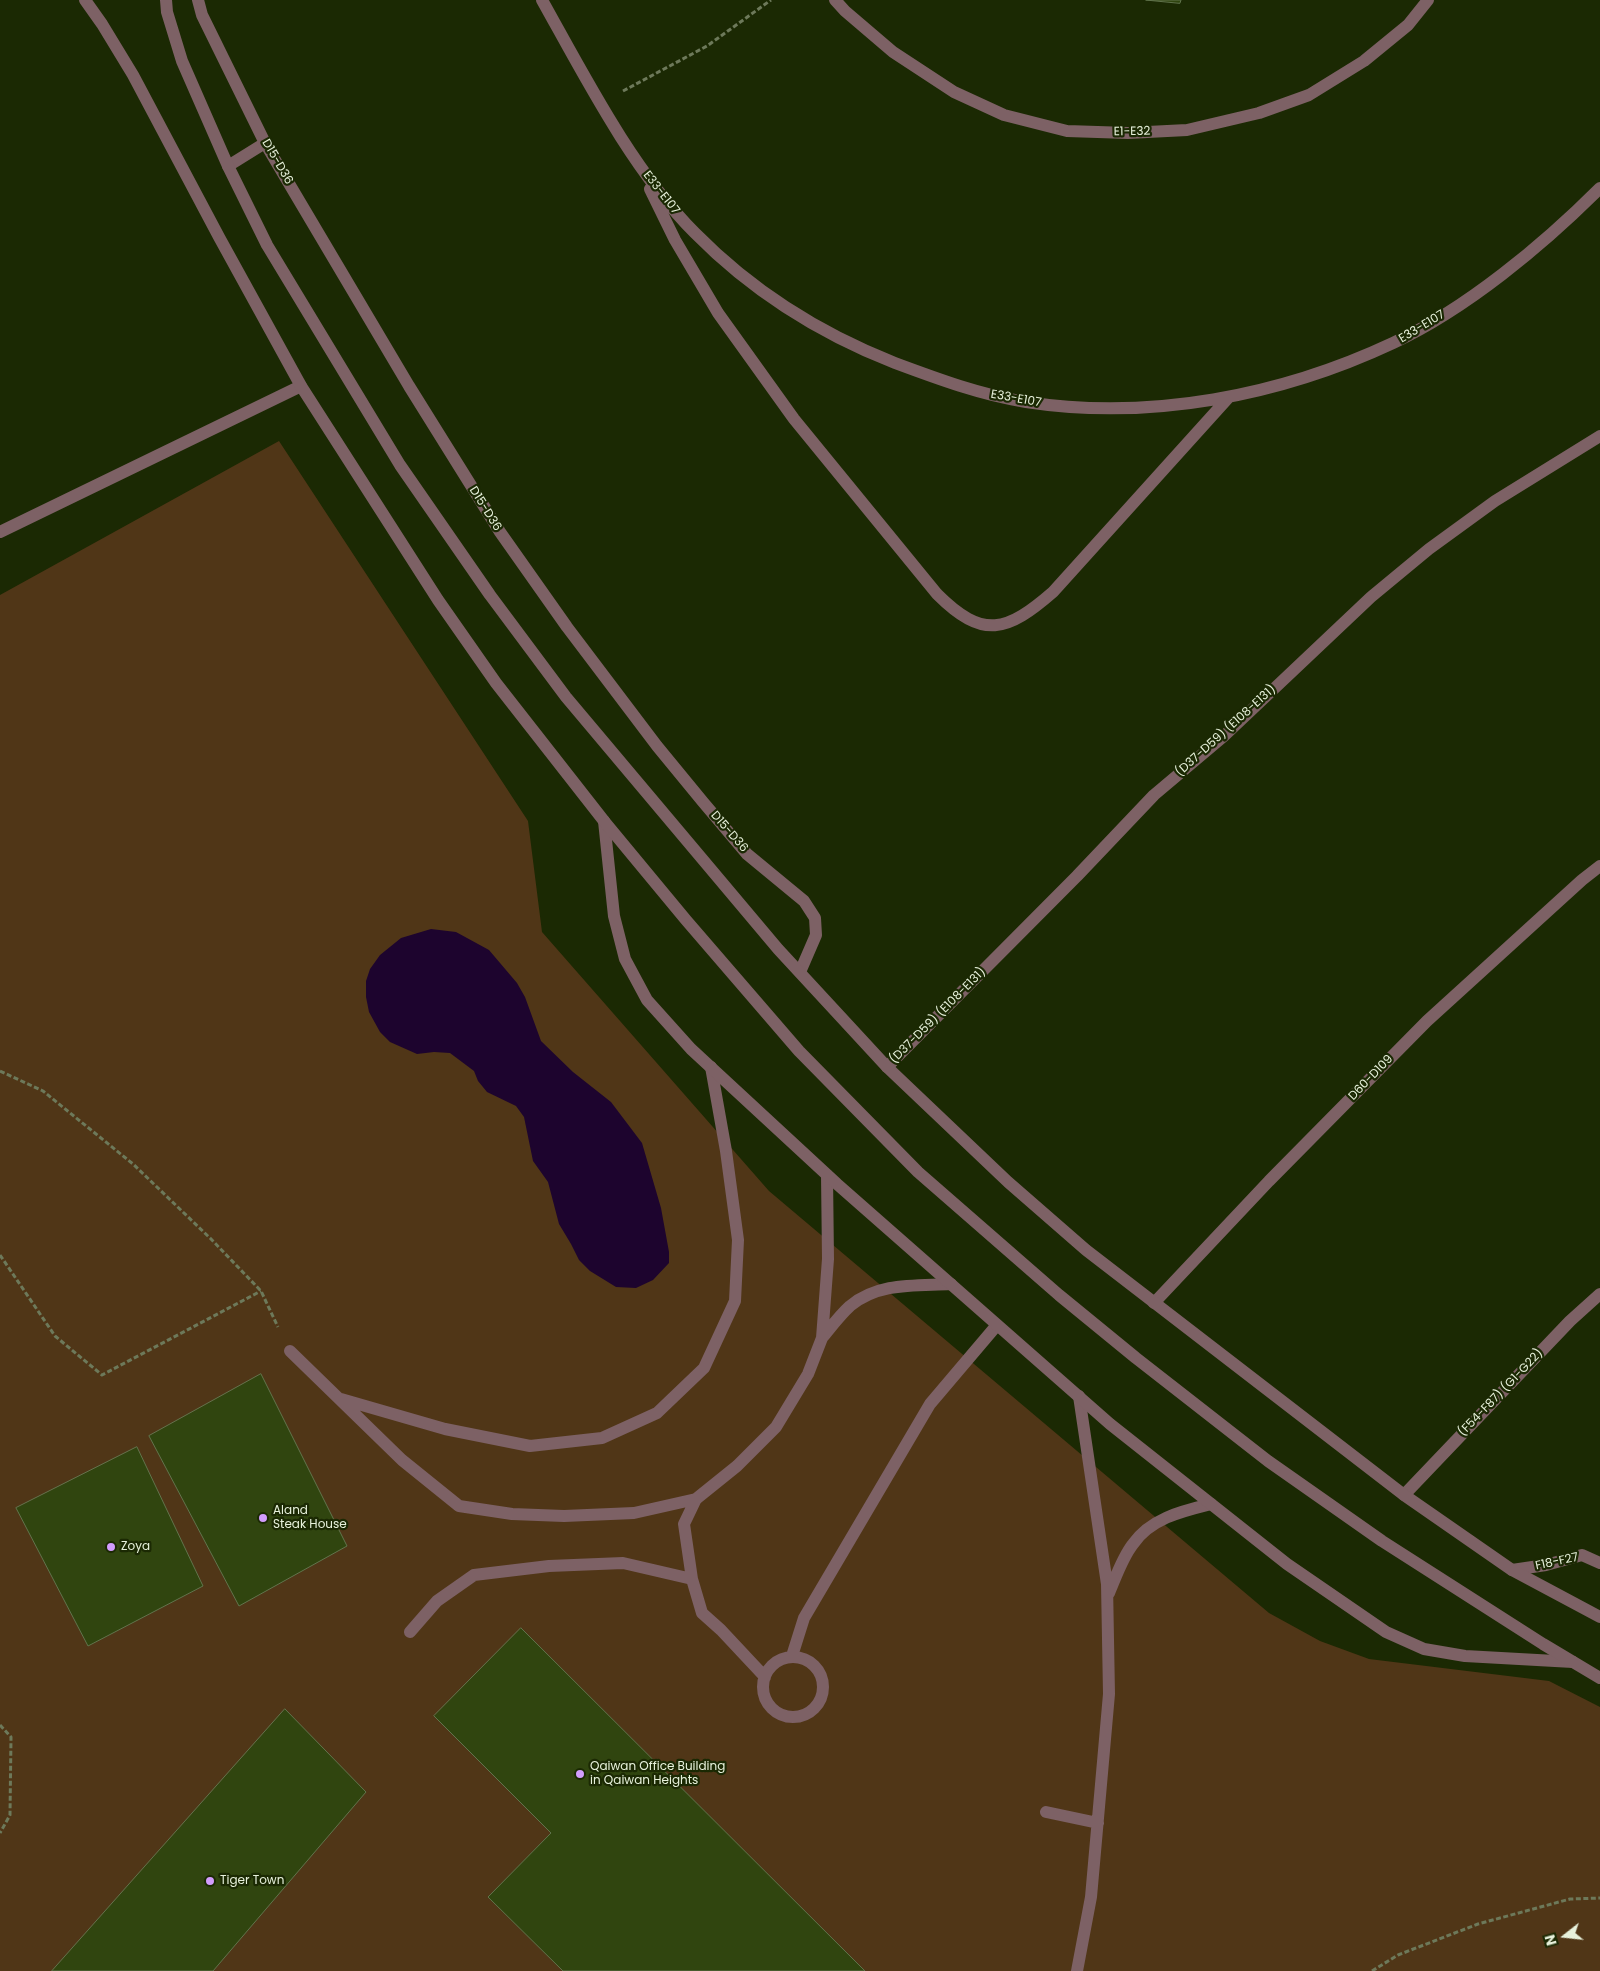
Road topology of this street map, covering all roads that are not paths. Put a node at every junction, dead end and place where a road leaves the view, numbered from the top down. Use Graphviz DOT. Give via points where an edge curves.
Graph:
graph roads {
  1 [pos="85,0"];
  2 [pos="166,0"];
  3 [pos="198,0"];
  4 [pos="542,0"];
  5 [pos="835,0"];
  6 [pos="1428,0"];
  7 [pos="265,143"];
  8 [pos="632,153"];
  9 [pos="228,166"];
  10 [pos="1600,188"];
  11 [pos="301,386"];
  12 [pos="1229,397"];
  13 [pos="1600,436"];
  14 [pos="0,532"];
  15 [pos="604,820"];
  16 [pos="1600,866"];
  17 [pos="800,972"];
  18 [pos="711,1067"];
  19 [pos="887,1067"];
  20 [pos="827,1175"];
  21 [pos="951,1284"];
  22 [pos="1600,1294"];
  23 [pos="1154,1302"];
  24 [pos="997,1325"];
  25 [pos="822,1338"];
  26 [pos="290,1351"];
  27 [pos="1079,1396"];
  28 [pos="340,1399"];
  29 [pos="1404,1495"];
  30 [pos="696,1499"];
  31 [pos="1212,1504"];
  32 [pos="1600,1563"];
  33 [pos="1512,1570"];
  34 [pos="692,1579"];
  35 [pos="1107,1598"];
  36 [pos="1600,1617"];
  37 [pos="410,1632"];
  38 [pos="792,1656"];
  39 [pos="1573,1662"];
  40 [pos="765,1677"];
  41 [pos="1600,1678"];
  42 [pos="1046,1812"];
  43 [pos="1098,1823"];
  44 [pos="1077,1971"];
  1 -- 11 [label="street" via="133,75"];
  2 -- 9 [label="street" via="182,61"];
  3 -- 7 [label="street, D15-D36" via="202,15"];
  4 -- 8 [label="street, E33-E107"];
  5 -- 6 [label="street, E1-E32" via="893,52 954,92 1004,115 1067,132 1128,133 1187,130 1259,113 1310,95 1371,55 1408,25"];
  7 -- 9 [label="street"];
  7 -- 17 [label="street, D15-D36" via="500,532 573,635 747,854 804,901 815,918 816,935"];
  8 -- 12 [label="street, E33-E107" via="664,198 724,262 788,308 862,350 936,379 1024,402 1149,407"];
  8 -- 12 [label="street" via="675,240 718,313 788,412 937,594 965,618 994,626 1008,624 1039,604"];
  9 -- 17 [label="street" via="267,245 400,465 490,595 606,747"];
  10 -- 12 [label="street, E33-E107" via="1495,279 1395,343 1313,374"];
  11 -- 14 [label="street"];
  11 -- 15 [label="street" via="438,600 540,741"];
  13 -- 19 [label="street, (D37-D59) (E108-E131)" via="1495,501 1429,549 1372,597 1224,736 1154,794"];
  15 -- 18 [label="street" via="614,916 625,959 647,1000"];
  15 -- 39 [label="street" via="799,1051 918,1172 1059,1295 1268,1461 1382,1541"];
  16 -- 23 [label="street, D60-D109" via="1427,1021"];
  17 -- 19 [label="street"];
  18 -- 20 [label="street"];
  18 -- 28 [label="street" via="738,1240 735,1301 704,1368 657,1413 602,1438 530,1446 446,1429"];
  19 -- 23 [label="street" via="1008,1182 1086,1250"];
  20 -- 21 [label="street"];
  20 -- 25 [label="street" via="828,1259"];
  21 -- 24 [label="street"];
  21 -- 25 [label="street" via="894,1287 869,1294 851,1306"];
  22 -- 29 [label="street, (F54-F87) (G1-G22)" via="1570,1321"];
  23 -- 29 [label="street"];
  24 -- 27 [label="street"];
  24 -- 38 [label="street" via="930,1404 804,1618"];
  25 -- 30 [label="street" via="808,1374 776,1427 738,1466"];
  26 -- 28 [label="street"];
  27 -- 31 [label="street"];
  27 -- 35 [label="street"];
  28 -- 30 [label="street" via="402,1460 459,1506 512,1514 564,1516 634,1513"];
  29 -- 33 [label="street"];
  30 -- 34 [label="street" via="684,1524"];
  31 -- 35 [label="street" via="1170,1514 1148,1529 1133,1543"];
  31 -- 39 [label="street" via="1287,1564 1386,1632 1424,1649 1466,1656"];
  32 -- 33 [label="street, F18-F27" via="1582,1555"];
  33 -- 36 [label="street"];
  34 -- 37 [label="street" via="623,1563 549,1566 474,1575 438,1601"];
  34 -- 40 [label="street" via="702,1613"];
  35 -- 43 [label="street" via="1109,1694"];
  38 -- 40 [label="street" via="775,1662"];
  38 -- 40 [label="street" via="811,1663 823,1679 824,1689 815,1707 798,1716 778,1712 765,1697"];
  39 -- 41 [label="street"];
  42 -- 43 [label="street"];
  43 -- 44 [label="street" via="1092,1897"];
}
